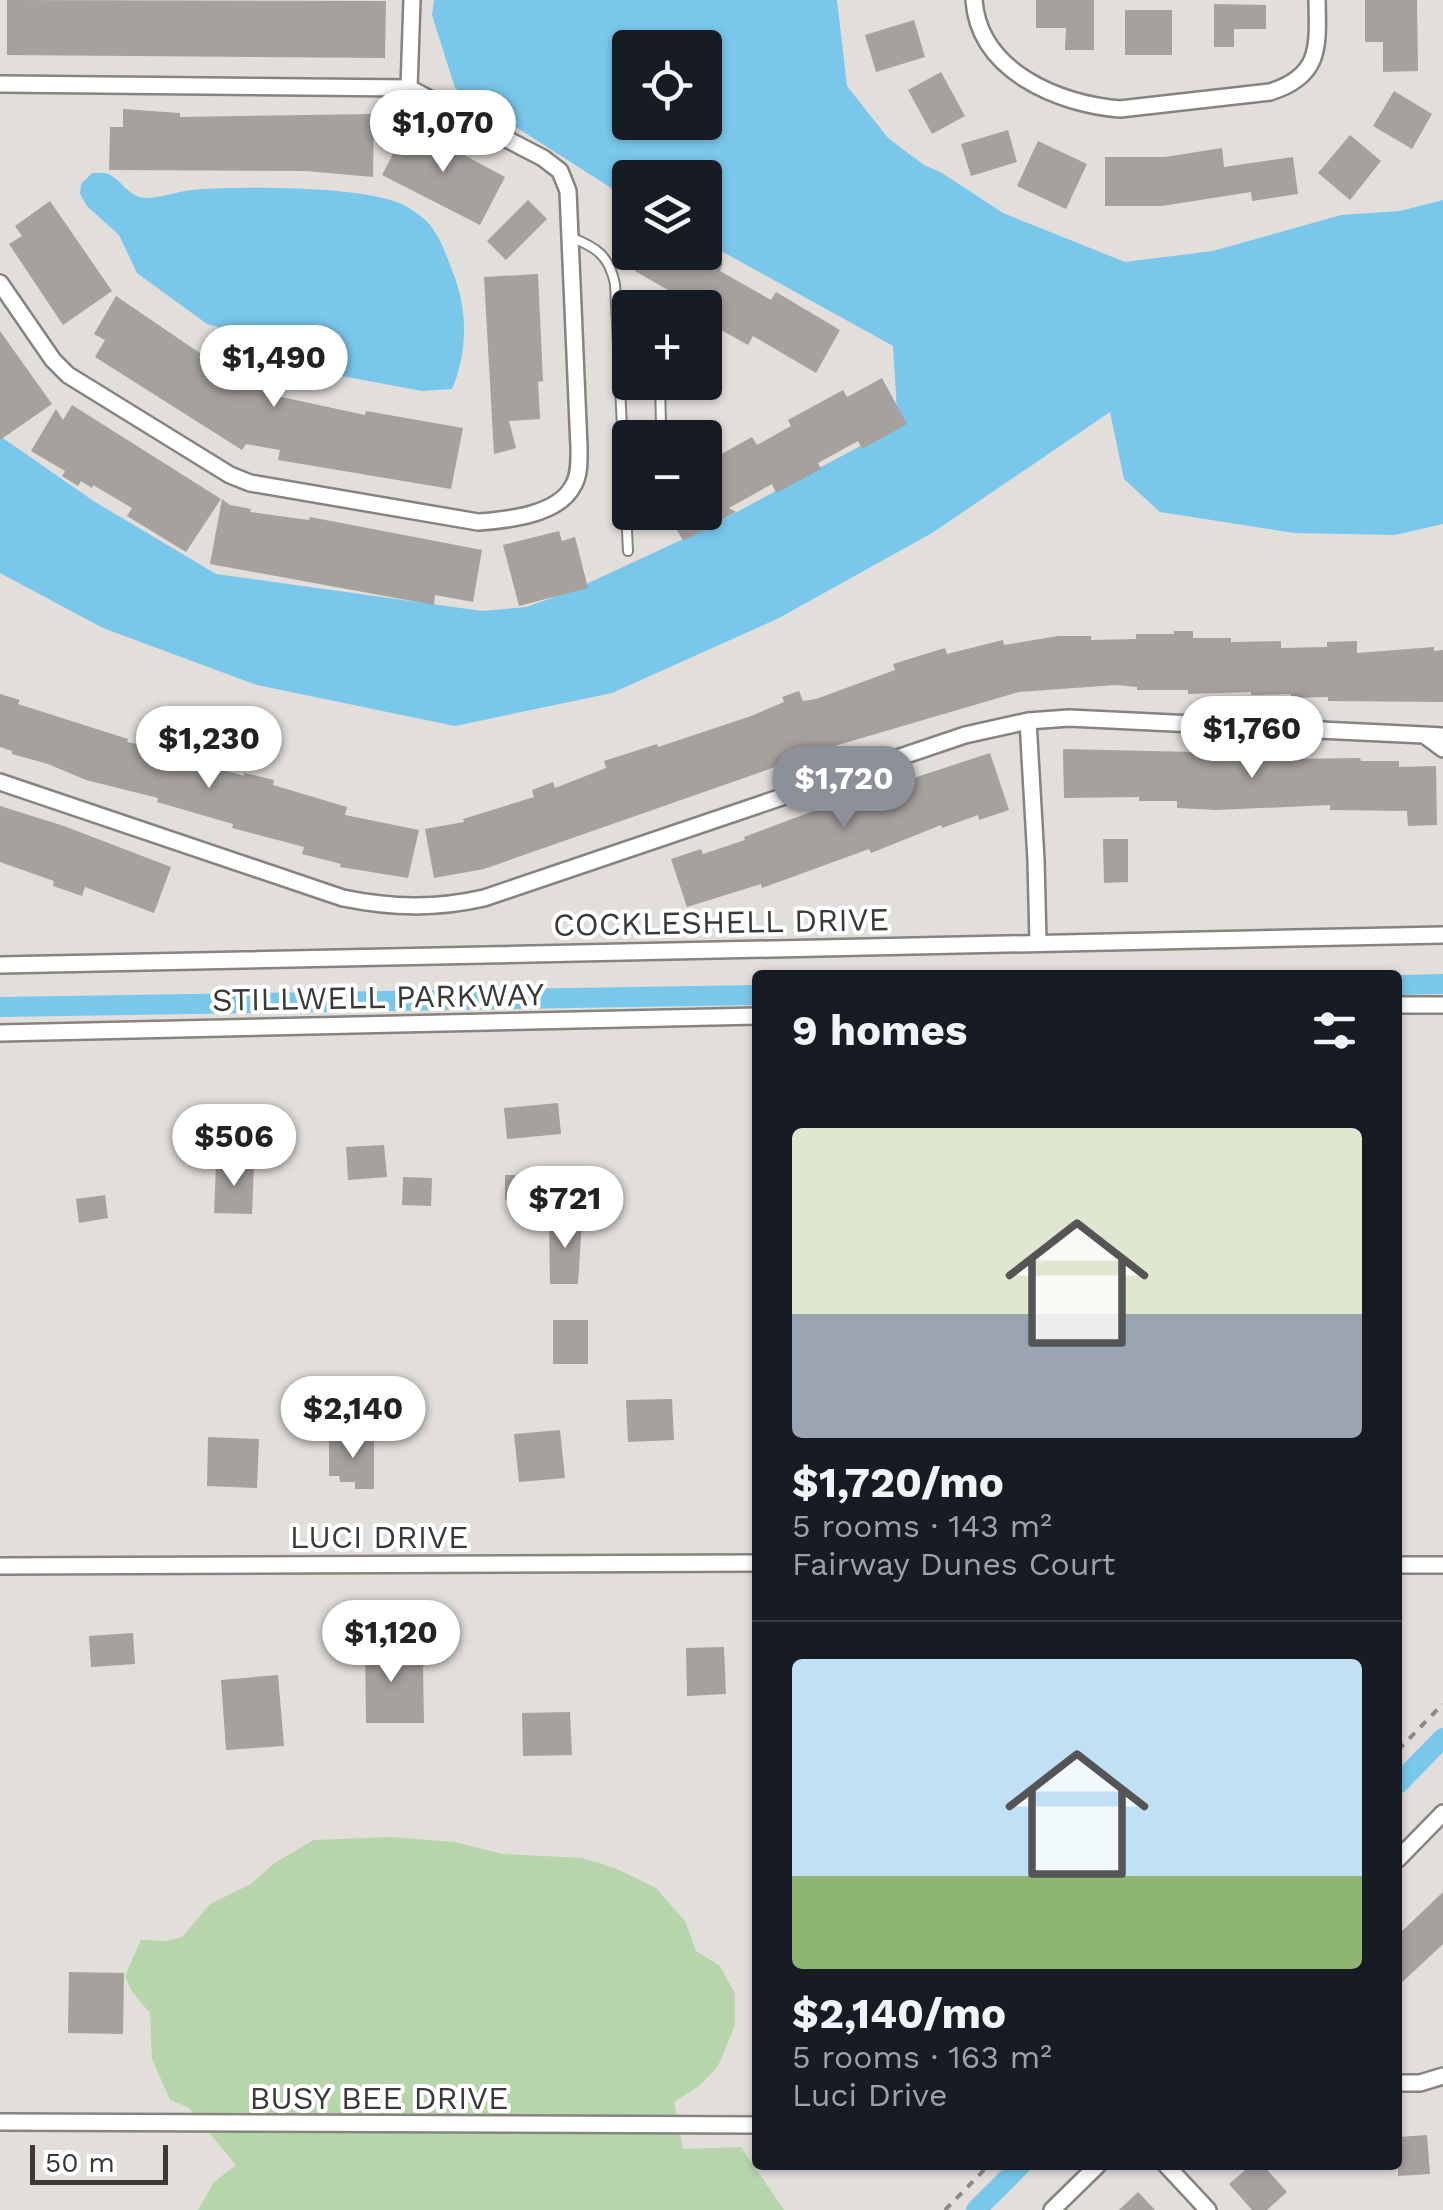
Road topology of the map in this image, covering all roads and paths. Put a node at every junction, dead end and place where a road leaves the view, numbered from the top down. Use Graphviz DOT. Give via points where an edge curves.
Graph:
graph roads {
  1 [pos="412,0"];
  2 [pos="974,0"];
  3 [pos="1317,0"];
  4 [pos="0,84"];
  5 [pos="409,88"];
  6 [pos="570,237"];
  7 [pos="0,283"];
  8 [pos="613,290"];
  9 [pos="620,400"];
  10 [pos="628,551"];
  11 [pos="1028,722"];
  12 [pos="1424,735"];
  13 [pos="1443,736"];
  14 [pos="1443,749"];
  15 [pos="0,782"];
  16 [pos="1443,935"];
  17 [pos="1038,943"];
  18 [pos="0,965"];
  19 [pos="1443,1005"];
  20 [pos="1402,1006"];
  21 [pos="752,1016"];
  22 [pos="0,1033"];
  23 [pos="752,1564"];
  24 [pos="1402,1565"];
  25 [pos="1443,1565"];
  26 [pos="0,1566"];
  27 [pos="1443,1704"];
  28 [pos="1402,1746"];
  29 [pos="1443,1813"];
  30 [pos="1402,1855"];
  31 [pos="1443,2076"];
  32 [pos="1402,2082"];
  33 [pos="0,2122"];
  34 [pos="752,2126"];
  35 [pos="984,2170"];
  36 [pos="1093,2170"];
  37 [pos="1171,2170"];
  38 [pos="945,2210"];
  39 [pos="1052,2210"];
  40 [pos="1208,2210"];
  1 -- 5 [label="street"];
  2 -- 3 [label="street" via="988,46 1004,63 1059,96 1120,109 1291,85 1308,71 1315,53"];
  4 -- 5 [label="street"];
  5 -- 6 [label="street" via="560,171"];
  6 -- 7 [label="street" via="579,466 560,502 500,520 457,519 230,475 68,375"];
  6 -- 8 [label="lane" via="611,264"];
  9 -- 10 [label="lane"];
  11 -- 12 [label="street" via="1069,718"];
  11 -- 15 [label="street" via="965,735 484,898 425,907 343,898"];
  11 -- 17 [label="street"];
  12 -- 13 [label="street"];
  12 -- 14 [label="street"];
  16 -- 17 [label="street, COCKLESHELL DRIVE"];
  17 -- 18 [label="street, COCKLESHELL DRIVE"];
  19 -- 20 [label="street"];
  21 -- 22 [label="street, STILLWELL PARKWAY"];
  23 -- 26 [label="street, LUCI DRIVE"];
  24 -- 25 [label="street"];
  27 -- 28 [label="path"];
  29 -- 30 [label="street"];
  31 -- 32 [label="street"];
  33 -- 34 [label="street, BUSY BEE DRIVE"];
  35 -- 38 [label="path"];
  36 -- 39 [label="street"];
  37 -- 40 [label="street"];
}
